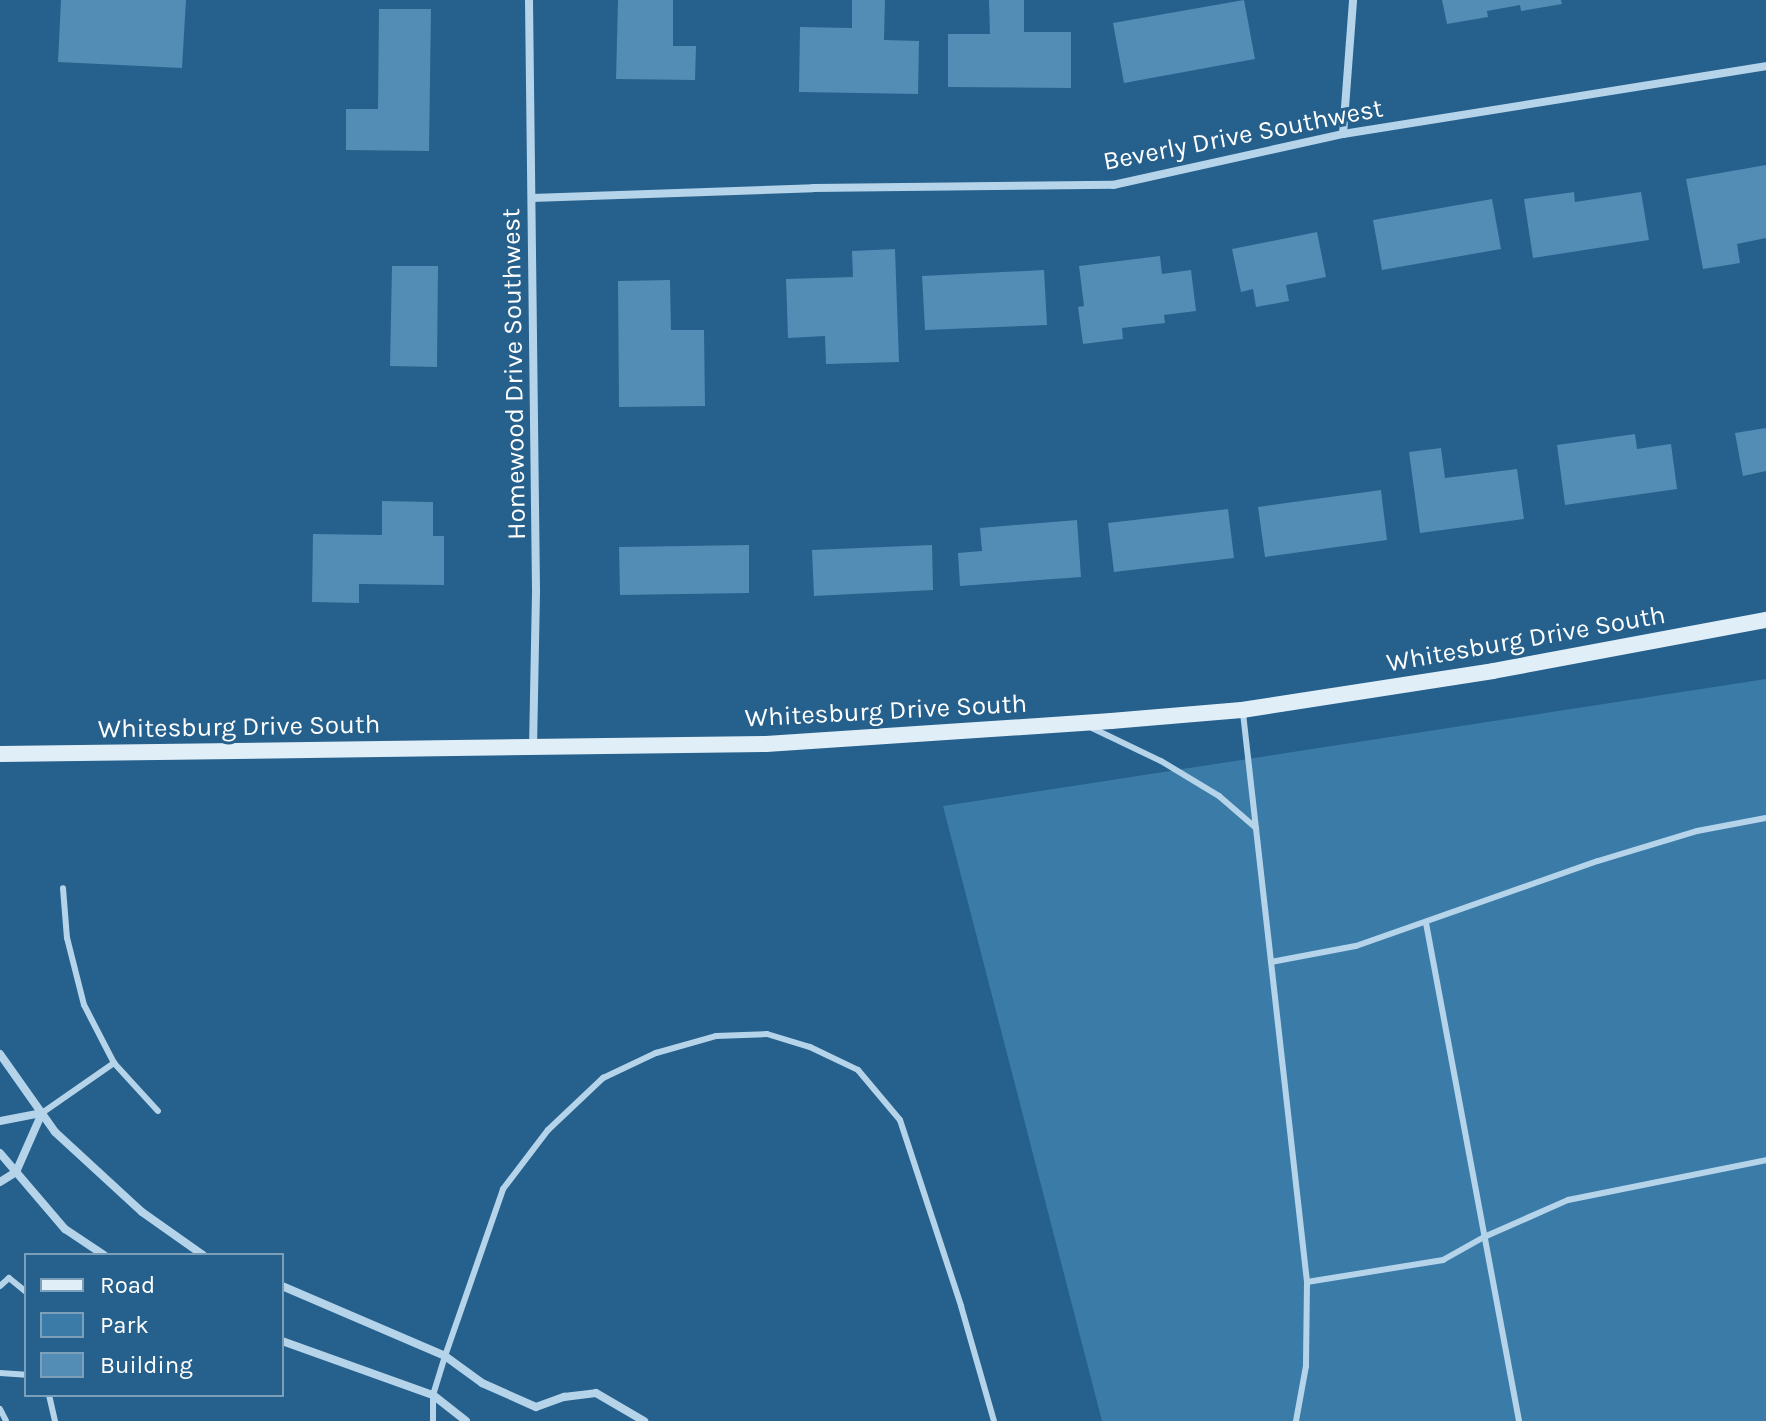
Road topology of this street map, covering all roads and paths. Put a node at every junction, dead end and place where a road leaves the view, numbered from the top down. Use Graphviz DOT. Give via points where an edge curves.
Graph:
graph roads {
  1 [pos="529,0"];
  2 [pos="1353,0"];
  3 [pos="1766,66"];
  4 [pos="1343,134"];
  5 [pos="532,198"];
  6 [pos="1766,620"];
  7 [pos="1242,710"];
  8 [pos="1082,723"];
  9 [pos="533,747"];
  10 [pos="0,754"];
  11 [pos="1766,818"];
  12 [pos="1257,828"];
  13 [pos="63,888"];
  14 [pos="1426,923"];
  15 [pos="1271,962"];
  16 [pos="0,1054"];
  17 [pos="114,1063"];
  18 [pos="158,1111"];
  19 [pos="42,1113"];
  20 [pos="0,1121"];
  21 [pos="0,1153"];
  22 [pos="1766,1160"];
  23 [pos="16,1172"];
  24 [pos="0,1182"];
  25 [pos="1484,1237"];
  26 [pos="101,1253"];
  27 [pos="200,1253"];
  28 [pos="1307,1282"];
  29 [pos="0,1286"];
  30 [pos="284,1287"];
  31 [pos="24,1290"];
  32 [pos="284,1342"];
  33 [pos="445,1356"];
  34 [pos="0,1373"];
  35 [pos="24,1375"];
  36 [pos="433,1395"];
  37 [pos="49,1397"];
  38 [pos="0,1409"];
  39 [pos="6,1421"];
  40 [pos="55,1421"];
  41 [pos="433,1421"];
  42 [pos="466,1421"];
  43 [pos="644,1421"];
  44 [pos="994,1421"];
  45 [pos="1296,1421"];
  46 [pos="1519,1421"];
  1 -- 5 [label="street, Homewood Drive Southwest"];
  2 -- 4 [label="street"];
  3 -- 4 [label="street, Beverly Drive Southwest"];
  4 -- 5 [label="street, Beverly Drive Southwest" via="1113,185"];
  5 -- 9 [label="street, Homewood Drive Southwest"];
  6 -- 7 [label="main road, Whitesburg Drive South" via="1493,671"];
  7 -- 8 [label="main road, Whitesburg Drive South"];
  7 -- 12 [label="lane"];
  8 -- 9 [label="main road, Whitesburg Drive South" via="766,744"];
  8 -- 12 [label="lane" via="1208,789"];
  9 -- 10 [label="main road, Whitesburg Drive South"];
  11 -- 14 [label="lane" via="1697,831 1598,861"];
  12 -- 15 [label="lane"];
  13 -- 17 [label="lane" via="67,938 84,1005"];
  14 -- 15 [label="lane" via="1356,946"];
  14 -- 25 [label="lane"];
  15 -- 28 [label="lane"];
  16 -- 19 [label="street"];
  17 -- 18 [label="lane"];
  17 -- 19 [label="lane"];
  19 -- 20 [label="street"];
  19 -- 23 [label="street"];
  19 -- 27 [label="street" via="55,1132 142,1212"];
  21 -- 23 [label="street"];
  22 -- 25 [label="lane" via="1568,1200"];
  23 -- 24 [label="street"];
  23 -- 26 [label="street" via="65,1229"];
  25 -- 28 [label="lane" via="1443,1260"];
  25 -- 46 [label="lane"];
  28 -- 45 [label="lane" via="1306,1366"];
  29 -- 31 [label="lane" via="9,1278"];
  30 -- 33 [label="street"];
  32 -- 36 [label="street"];
  33 -- 36 [label="lane"];
  33 -- 43 [label="street" via="482,1383 536,1407 596,1393"];
  33 -- 44 [label="lane" via="503,1189 548,1130 603,1078 656,1053 716,1036 767,1034 858,1070 900,1120"];
  34 -- 35 [label="lane"];
  36 -- 41 [label="lane"];
  36 -- 42 [label="street"];
  37 -- 40 [label="lane"];
  38 -- 39 [label="lane"];
}
